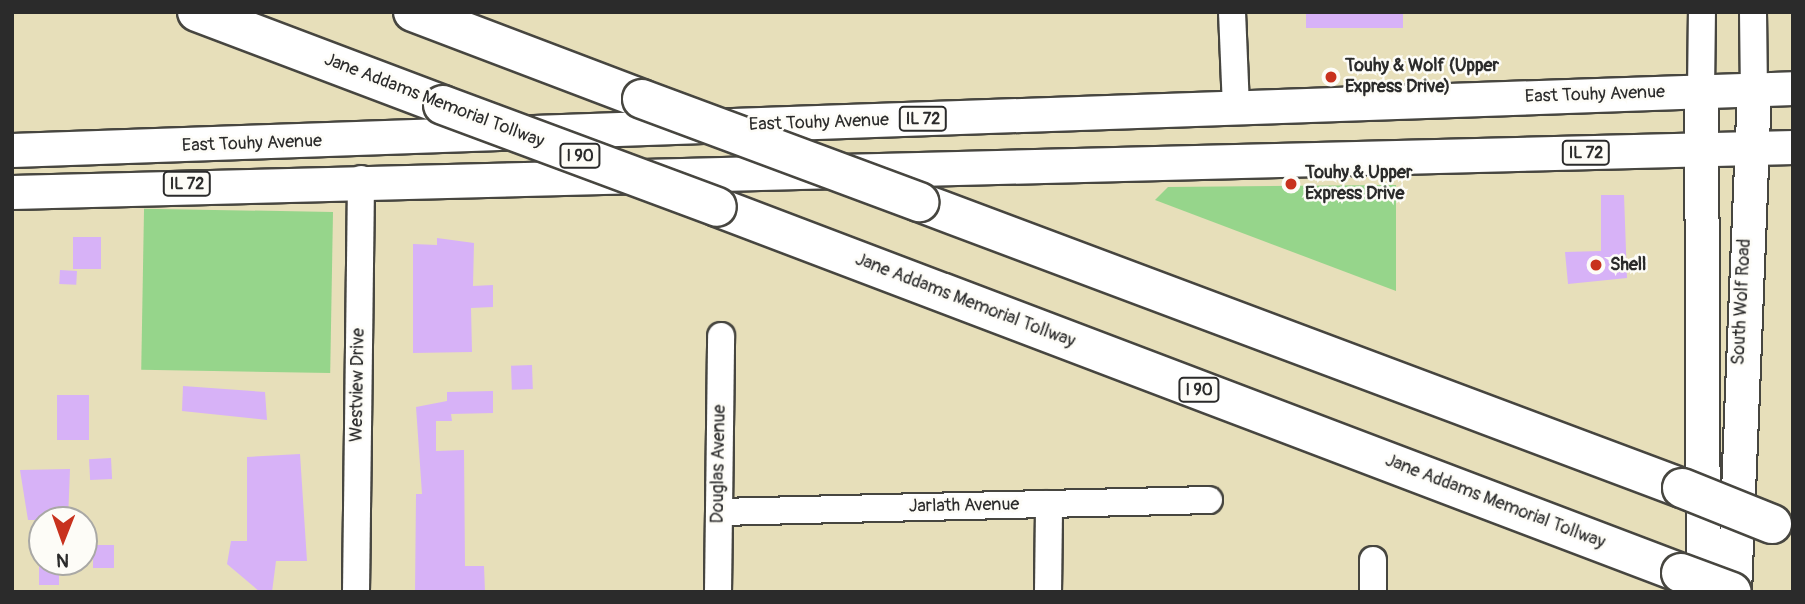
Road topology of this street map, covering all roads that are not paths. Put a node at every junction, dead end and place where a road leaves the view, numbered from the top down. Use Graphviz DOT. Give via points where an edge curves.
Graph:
graph roads {
  1 [pos="197,12"];
  2 [pos="413,12"];
  3 [pos="1232,12"];
  4 [pos="1702,12"];
  5 [pos="1754,12"];
  6 [pos="1793,88"];
  7 [pos="1754,89"];
  8 [pos="1701,91"];
  9 [pos="1236,108"];
  10 [pos="1793,147"];
  11 [pos="1750,149"];
  12 [pos="12,150"];
  13 [pos="1700,152"];
  14 [pos="361,179"];
  15 [pos="12,192"];
  16 [pos="721,336"];
  17 [pos="1209,500"];
  18 [pos="1049,504"];
  19 [pos="719,512"];
  20 [pos="1782,528"];
  21 [pos="1373,561"];
  22 [pos="1692,582"];
  23 [pos="356,592"];
  24 [pos="718,592"];
  25 [pos="1048,592"];
  26 [pos="1373,592"];
  27 [pos="1733,592"];
  1 -- 22 [label="highway, Jane Addams Memorial Tollway / I 90, bridge"];
  2 -- 20 [label="highway, bridge"];
  3 -- 9 [label="street"];
  4 -- 8 [label="street, South Wolf Road"];
  5 -- 7 [label="street, South Wolf Road"];
  6 -- 7 [label="main road, East Touhy Avenue / IL 72"];
  7 -- 8 [label="main road, East Touhy Avenue / IL 72"];
  7 -- 11 [label="main road, South Wolf Road"];
  8 -- 9 [label="main road, East Touhy Avenue / IL 72"];
  8 -- 13 [label="main road, South Wolf Road"];
  9 -- 12 [label="main road, East Touhy Avenue / IL 72"];
  10 -- 11 [label="main road"];
  11 -- 13 [label="main road"];
  11 -- 27 [label="main road, South Wolf Road"];
  13 -- 14 [label="main road, IL 72"];
  13 -- 22 [label="main road, South Wolf Road"];
  14 -- 15 [label="main road, IL 72"];
  14 -- 23 [label="street, Westview Drive"];
  16 -- 19 [label="street, Douglas Avenue"];
  17 -- 18 [label="street, Jarlath Avenue"];
  18 -- 19 [label="street, Jarlath Avenue"];
  18 -- 25 [label="street"];
  19 -- 24 [label="street, Douglas Avenue"];
  21 -- 26 [label="street"];
  22 -- 27 [label="highway, Jane Addams Memorial Tollway / I 90, bridge"];
}
